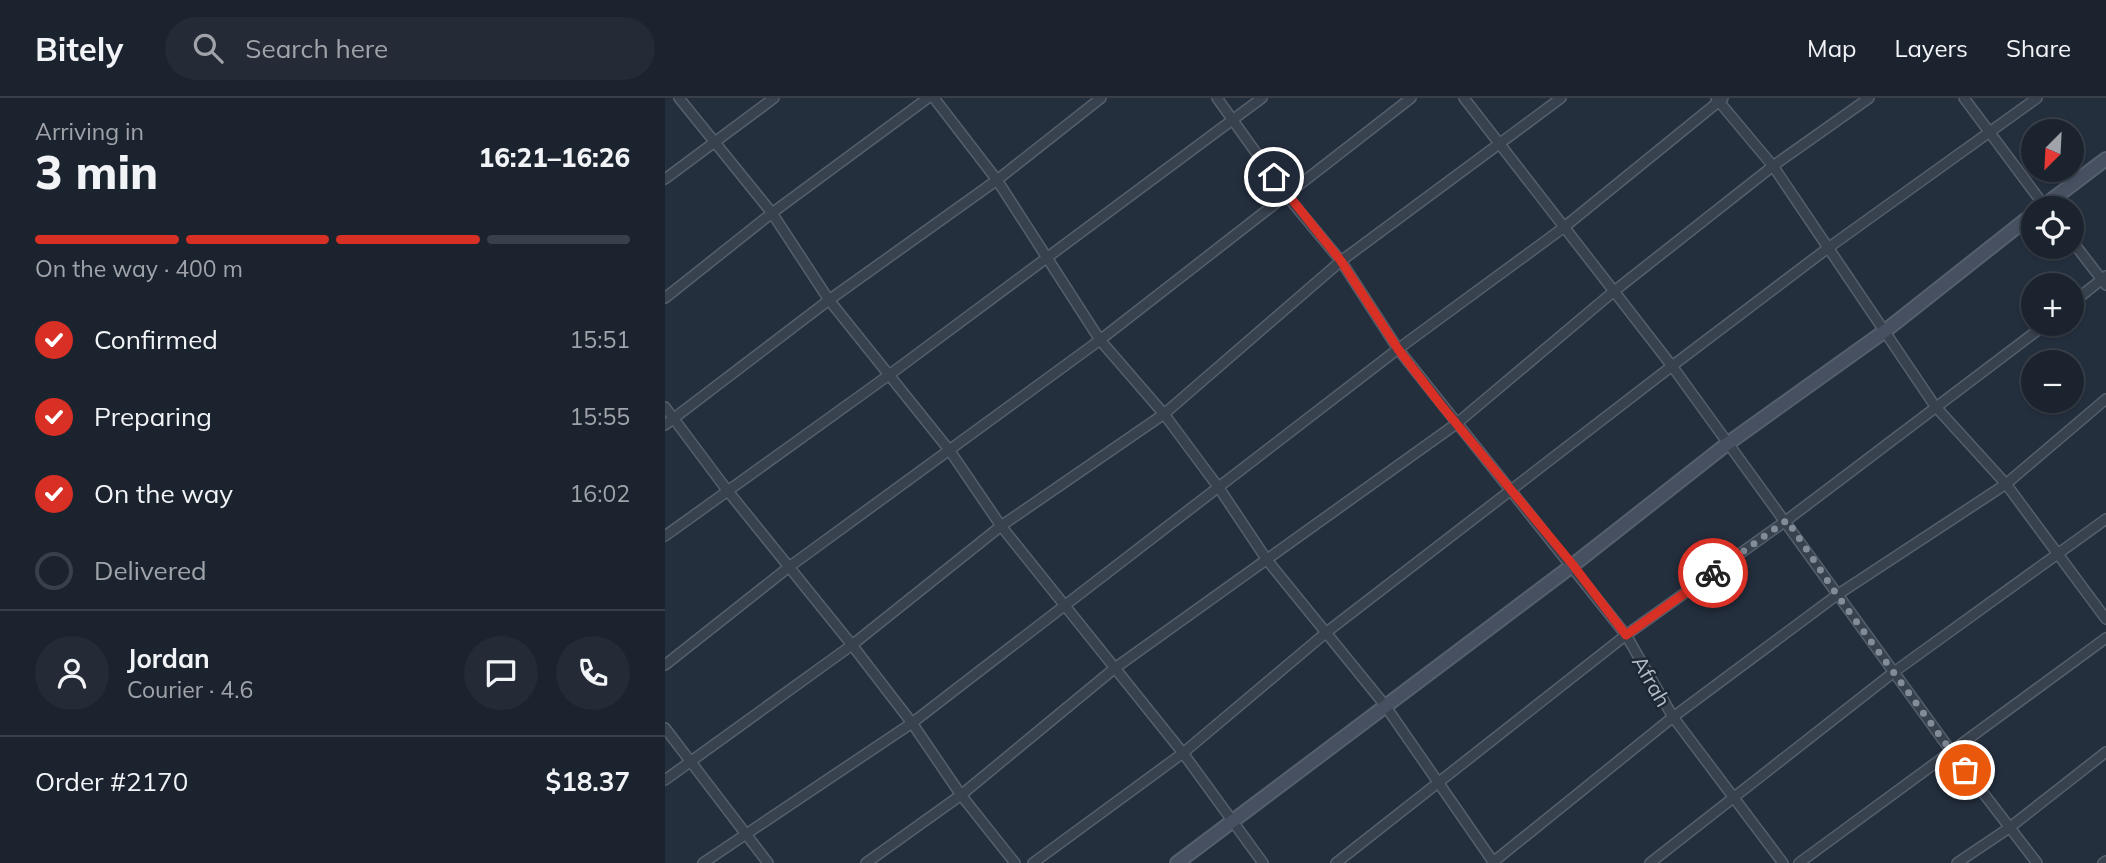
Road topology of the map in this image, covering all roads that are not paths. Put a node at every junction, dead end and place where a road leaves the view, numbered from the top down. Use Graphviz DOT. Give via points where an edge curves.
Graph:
graph roads {
  1 [pos="679,98"];
  2 [pos="774,98"];
  3 [pos="928,98"];
  4 [pos="934,98"];
  5 [pos="1101,98"];
  6 [pos="1217,98"];
  7 [pos="1262,98"];
  8 [pos="1411,98"];
  9 [pos="1464,98"];
  10 [pos="1561,98"];
  11 [pos="1869,98"];
  12 [pos="1964,98"];
  13 [pos="2037,98"];
  14 [pos="1719,99"];
  15 [pos="1234,118"];
  16 [pos="1990,132"];
  17 [pos="714,143"];
  18 [pos="1498,144"];
  19 [pos="2106,159"];
  20 [pos="1773,166"];
  21 [pos="665,179"];
  22 [pos="997,180"];
  23 [pos="1287,196"];
  24 [pos="2036,196"];
  25 [pos="2058,196"];
  26 [pos="772,213"];
  27 [pos="2021,223"];
  28 [pos="1563,228"];
  29 [pos="1828,248"];
  30 [pos="1048,255"];
  31 [pos="2084,255"];
  32 [pos="1341,261"];
  33 [pos="2105,280"];
  34 [pos="1613,292"];
  35 [pos="2084,295"];
  36 [pos="665,298"];
  37 [pos="829,300"];
  38 [pos="1885,331"];
  39 [pos="2030,336"];
  40 [pos="1100,340"];
  41 [pos="1398,349"];
  42 [pos="1672,366"];
  43 [pos="889,375"];
  44 [pos="2106,399"];
  45 [pos="1935,406"];
  46 [pos="665,407"];
  47 [pos="1164,414"];
  48 [pos="674,418"];
  49 [pos="1456,424"];
  50 [pos="665,425"];
  51 [pos="1727,444"];
  52 [pos="950,451"];
  53 [pos="2006,484"];
  54 [pos="1219,488"];
  55 [pos="727,490"];
  56 [pos="1512,490"];
  57 [pos="2106,519"];
  58 [pos="1787,520"];
  59 [pos="1001,526"];
  60 [pos="665,536"];
  61 [pos="2059,555"];
  62 [pos="1267,560"];
  63 [pos="1573,565"];
  64 [pos="789,567"];
  65 [pos="1837,595"];
  66 [pos="1064,605"];
  67 [pos="2106,620"];
  68 [pos="1328,631"];
  69 [pos="1626,635"];
  70 [pos="2106,638"];
  71 [pos="852,645"];
  72 [pos="665,665"];
  73 [pos="1115,668"];
  74 [pos="1894,672"];
  75 [pos="1384,704"];
  76 [pos="1673,717"];
  77 [pos="912,723"];
  78 [pos="665,727"];
  79 [pos="1951,751"];
  80 [pos="2106,752"];
  81 [pos="1183,753"];
  82 [pos="690,762"];
  83 [pos="665,780"];
  84 [pos="1441,782"];
  85 [pos="1733,795"];
  86 [pos="961,796"];
  87 [pos="1234,820"];
  88 [pos="2009,828"];
  89 [pos="743,834"];
  90 [pos="703,863"];
  91 [pos="768,863"];
  92 [pos="866,863"];
  93 [pos="1015,863"];
  94 [pos="1033,863"];
  95 [pos="1177,863"];
  96 [pos="1263,863"];
  97 [pos="1336,863"];
  98 [pos="1493,863"];
  99 [pos="1650,863"];
  100 [pos="1783,863"];
  101 [pos="1799,863"];
  102 [pos="1957,863"];
  103 [pos="2037,863"];
  1 -- 17 [label="street"];
  2 -- 17 [label="street"];
  3 -- 26 [label="street"];
  4 -- 22 [label="street"];
  5 -- 22 [label="street"];
  6 -- 15 [label="street, Afrah"];
  7 -- 15 [label="street"];
  8 -- 23 [label="street"];
  9 -- 18 [label="street"];
  10 -- 18 [label="street"];
  11 -- 20 [label="street"];
  12 -- 16 [label="street"];
  13 -- 16 [label="street"];
  14 -- 20 [label="street"];
  14 -- 28 [label="street"];
  15 -- 23 [label="street, Afrah"];
  15 -- 30 [label="street"];
  16 -- 24 [label="street"];
  16 -- 29 [label="street"];
  17 -- 21 [label="street"];
  17 -- 26 [label="street"];
  18 -- 28 [label="street"];
  18 -- 32 [label="street"];
  19 -- 25 [label="street"];
  20 -- 29 [label="street"];
  20 -- 34 [label="street"];
  22 -- 30 [label="street"];
  22 -- 37 [label="street"];
  23 -- 32 [label="street, Afrah"];
  23 -- 40 [label="street"];
  26 -- 36 [label="street"];
  26 -- 37 [label="street"];
  27 -- 38 [label="street"];
  28 -- 34 [label="street"];
  28 -- 41 [label="street"];
  29 -- 38 [label="street"];
  29 -- 42 [label="street"];
  30 -- 40 [label="street"];
  30 -- 43 [label="street"];
  31 -- 33 [label="street"];
  32 -- 41 [label="street, Afrah"];
  32 -- 47 [label="street"];
  33 -- 35 [label="street"];
  34 -- 42 [label="street"];
  34 -- 49 [label="street"];
  37 -- 43 [label="street"];
  37 -- 48 [label="street"];
  38 -- 45 [label="street"];
  38 -- 51 [label="street"];
  39 -- 45 [label="street"];
  40 -- 47 [label="street"];
  40 -- 52 [label="street"];
  41 -- 49 [label="street, Afrah"];
  41 -- 54 [label="street"];
  42 -- 51 [label="street"];
  42 -- 56 [label="street"];
  43 -- 52 [label="street"];
  43 -- 55 [label="street"];
  44 -- 53 [label="street"];
  45 -- 53 [label="street"];
  45 -- 58 [label="street"];
  46 -- 48 [label="street"];
  47 -- 54 [label="street"];
  47 -- 59 [label="street"];
  48 -- 50 [label="street"];
  48 -- 55 [label="street"];
  49 -- 56 [label="street, Afrah"];
  49 -- 62 [label="street"];
  51 -- 58 [label="street"];
  51 -- 63 [label="street"];
  52 -- 59 [label="street"];
  52 -- 64 [label="street"];
  53 -- 61 [label="street"];
  53 -- 65 [label="street"];
  54 -- 62 [label="street"];
  54 -- 66 [label="street"];
  55 -- 60 [label="street"];
  55 -- 64 [label="street"];
  56 -- 63 [label="street, Afrah"];
  56 -- 68 [label="street"];
  57 -- 61 [label="street"];
  58 -- 65 [label="street"];
  58 -- 69 [label="street"];
  59 -- 66 [label="street"];
  59 -- 71 [label="street"];
  61 -- 67 [label="street"];
  61 -- 74 [label="street"];
  62 -- 68 [label="street"];
  62 -- 73 [label="street"];
  63 -- 69 [label="street, Afrah"];
  63 -- 75 [label="street"];
  64 -- 71 [label="street"];
  64 -- 72 [label="street"];
  65 -- 74 [label="street"];
  65 -- 76 [label="street"];
  66 -- 73 [label="street"];
  66 -- 77 [label="street"];
  68 -- 75 [label="street"];
  68 -- 81 [label="street"];
  69 -- 76 [label="street, Afrah"];
  69 -- 84 [label="street"];
  70 -- 79 [label="street"];
  71 -- 77 [label="street"];
  71 -- 82 [label="street"];
  73 -- 81 [label="street"];
  73 -- 86 [label="street"];
  74 -- 79 [label="street"];
  74 -- 85 [label="street"];
  75 -- 84 [label="street"];
  75 -- 87 [label="street"];
  76 -- 85 [label="street, Afrah"];
  76 -- 98 [label="street"];
  77 -- 86 [label="street"];
  77 -- 89 [label="street"];
  78 -- 82 [label="street"];
  79 -- 88 [label="street"];
  79 -- 101 [label="street"];
  80 -- 88 [label="street"];
  81 -- 87 [label="street"];
  81 -- 94 [label="street"];
  82 -- 83 [label="street"];
  82 -- 89 [label="street"];
  84 -- 97 [label="street"];
  84 -- 98 [label="street"];
  85 -- 99 [label="street"];
  85 -- 100 [label="street, Afrah"];
  86 -- 92 [label="street"];
  86 -- 93 [label="street"];
  87 -- 95 [label="street"];
  87 -- 96 [label="street"];
  88 -- 102 [label="street"];
  88 -- 103 [label="street"];
  89 -- 90 [label="street"];
  89 -- 91 [label="street"];
}
